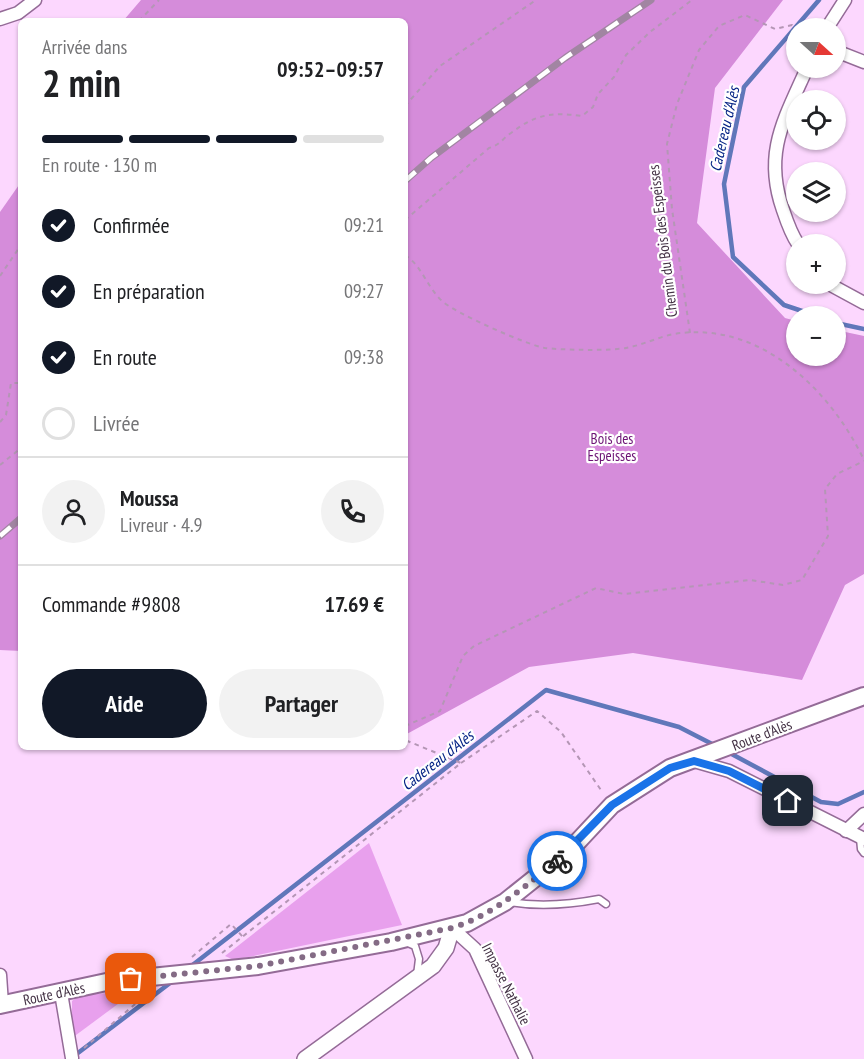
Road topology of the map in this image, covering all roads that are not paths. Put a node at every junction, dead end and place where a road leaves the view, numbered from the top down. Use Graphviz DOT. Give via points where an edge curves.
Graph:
graph roads {
  1 [pos="35,0"];
  2 [pos="845,0"];
  3 [pos="833,18"];
  4 [pos="0,19"];
  5 [pos="846,55"];
  6 [pos="864,62"];
  7 [pos="803,78"];
  8 [pos="792,234"];
  9 [pos="846,293"];
  10 [pos="864,303"];
  11 [pos="864,696"];
  12 [pos="694,761"];
  13 [pos="864,814"];
  14 [pos="846,831"];
  15 [pos="862,838"];
  16 [pos="864,853"];
  17 [pos="505,902"];
  18 [pos="606,904"];
  19 [pos="452,928"];
  20 [pos="402,940"];
  21 [pos="0,975"];
  22 [pos="417,978"];
  23 [pos="61,993"];
  24 [pos="1,1005"];
  25 [pos="72,1058"];
  26 [pos="305,1059"];
  27 [pos="526,1059"];
  1 -- 4 [label="street" via="18,13"];
  2 -- 3 [label="street"];
  5 -- 6 [label="street"];
  7 -- 8 [label="street" via="775,147 773,168 776,190"];
  9 -- 10 [label="street"];
  11 -- 12 [label="main road, Route d'Alès"];
  12 -- 14 [label="street" via="729,771"];
  12 -- 17 [label="main road, Route d'Alès" via="670,768 612,805 568,851"];
  13 -- 14 [label="street"];
  14 -- 15 [label="street"];
  15 -- 16 [label="lane"];
  17 -- 18 [label="lane" via="567,905 599,899"];
  17 -- 19 [label="main road, Route d'Alès"];
  19 -- 20 [label="main road, Route d'Alès"];
  19 -- 22 [label="street" via="446,948 433,966"];
  19 -- 27 [label="street, Impasse Nathalie" via="475,949"];
  20 -- 22 [label="lane" via="416,946"];
  20 -- 23 [label="main road, Route d'Alès, bridge" via="151,983 111,981"];
  21 -- 24 [label="street"];
  22 -- 26 [label="street"];
  23 -- 24 [label="main road, Route d'Alès"];
  23 -- 25 [label="street"];
}
